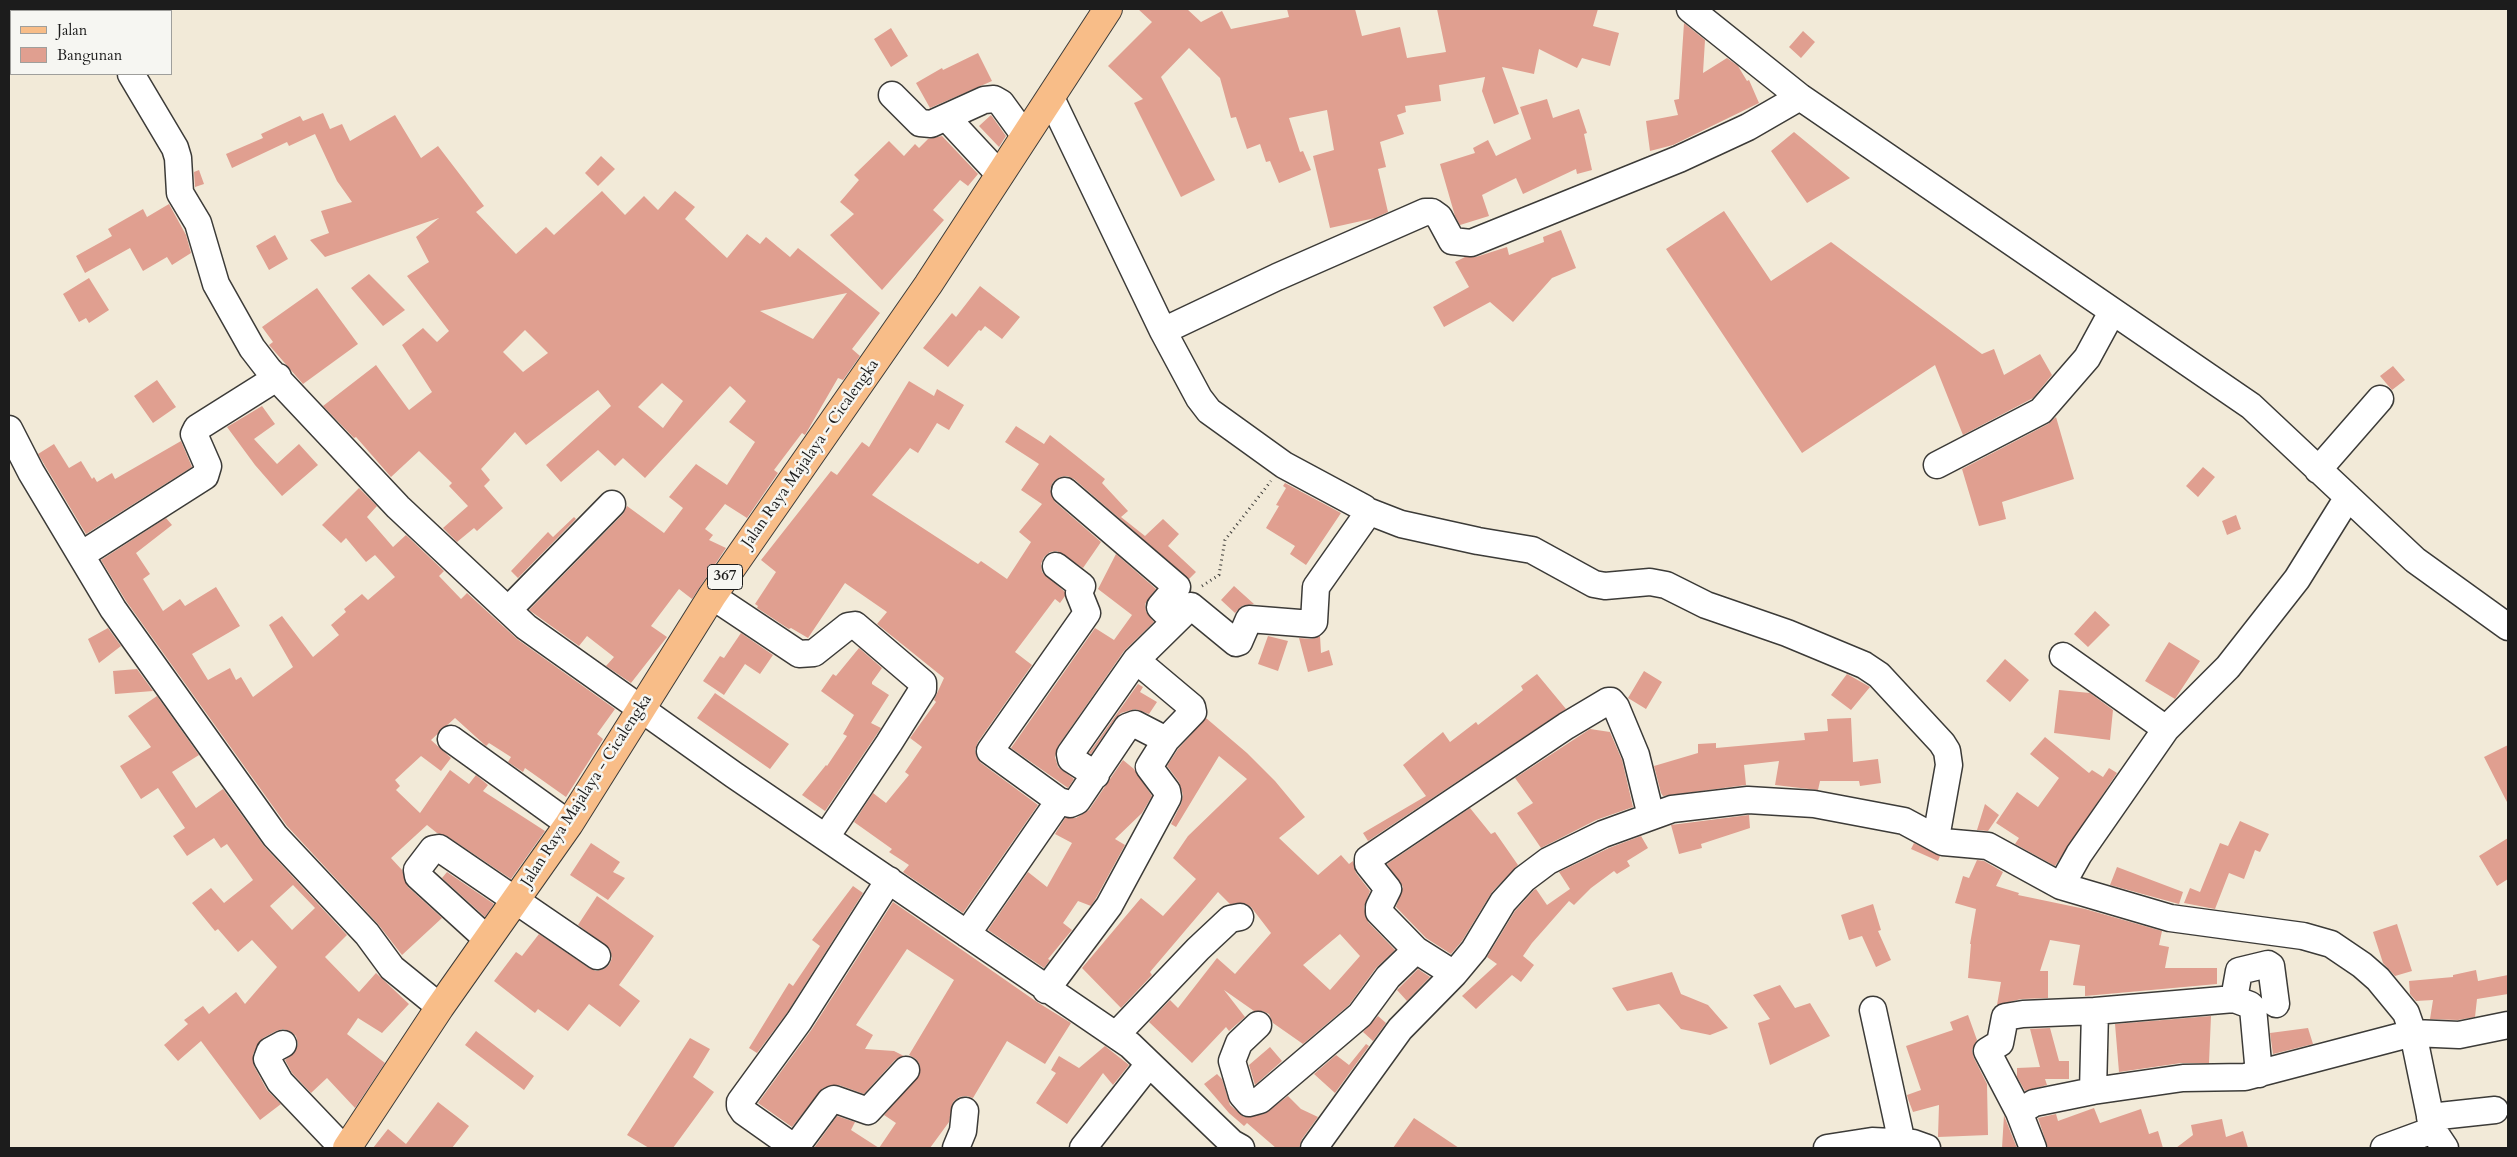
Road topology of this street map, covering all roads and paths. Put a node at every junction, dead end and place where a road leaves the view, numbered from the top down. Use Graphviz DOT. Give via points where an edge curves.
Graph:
graph roads {
  1 [pos="1108,9"];
  2 [pos="1690,9"];
  3 [pos="132,75"];
  4 [pos="892,95"];
  5 [pos="1800,97"];
  6 [pos="1051,98"];
  7 [pos="947,118"];
  8 [pos="1026,136"];
  9 [pos="1000,175"];
  10 [pos="2112,312"];
  11 [pos="1163,331"];
  12 [pos="278,377"];
  13 [pos="2380,399"];
  14 [pos="9,429"];
  15 [pos="1284,465"];
  16 [pos="1937,465"];
  17 [pos="2318,470"];
  18 [pos="1065,491"];
  19 [pos="2348,497"];
  20 [pos="612,504"];
  21 [pos="1365,510"];
  22 [pos="81,555"];
  23 [pos="1056,566"];
  24 [pos="1177,587"];
  25 [pos="712,596"];
  26 [pos="508,610"];
  27 [pos="1174,621"];
  28 [pos="2508,627"];
  29 [pos="2062,656"];
  30 [pos="1136,660"];
  31 [pos="641,709"];
  32 [pos="2166,729"];
  33 [pos="451,739"];
  34 [pos="1166,740"];
  35 [pos="1096,775"];
  36 [pos="1059,802"];
  37 [pos="1651,816"];
  38 [pos="569,824"];
  39 [pos="826,837"];
  40 [pos="1936,838"];
  41 [pos="889,880"];
  42 [pos="2060,886"];
  43 [pos="516,900"];
  44 [pos="1240,917"];
  45 [pos="967,934"];
  46 [pos="488,939"];
  47 [pos="1416,950"];
  48 [pos="596,956"];
  49 [pos="1454,974"];
  50 [pos="1046,990"];
  51 [pos="2234,999"];
  52 [pos="2276,1004"];
  53 [pos="440,1007"];
  54 [pos="1873,1010"];
  55 [pos="2095,1011"];
  56 [pos="1258,1025"];
  57 [pos="2508,1026"];
  58 [pos="2413,1032"];
  59 [pos="1116,1035"];
  60 [pos="283,1044"];
  61 [pos="1149,1064"];
  62 [pos="906,1070"];
  63 [pos="2259,1074"];
  64 [pos="2093,1091"];
  65 [pos="1242,1095"];
  66 [pos="2495,1110"];
  67 [pos="965,1111"];
  68 [pos="2019,1112"];
  69 [pos="1209,1121"];
  70 [pos="2436,1132"];
  71 [pos="1902,1143"];
  72 [pos="1864,1145"];
  73 [pos="343,1148"];
  74 [pos="347,1148"];
  75 [pos="795,1148"];
  76 [pos="956,1148"];
  77 [pos="1083,1148"];
  78 [pos="1241,1148"];
  79 [pos="1314,1148"];
  80 [pos="1827,1148"];
  81 [pos="1927,1148"];
  82 [pos="2033,1148"];
  83 [pos="2384,1148"];
  1 -- 6 [label="main road, Jalan Raya Majalaya - Cicalengka / 367"];
  2 -- 5 [label="street"];
  3 -- 12 [label="street" via="177,154 180,193 196,218 220,292 252,348"];
  4 -- 7 [label="street" via="920,123 931,124"];
  5 -- 10 [label="street"];
  5 -- 11 [label="street" via="1748,127 1679,159 1470,243 1452,241 1439,217 1425,212"];
  6 -- 8 [label="main road, Jalan Raya Majalaya - Cicalengka / 367"];
  6 -- 11 [label="street"];
  7 -- 8 [label="street" via="984,100 994,99 1001,103"];
  7 -- 9 [label="street"];
  8 -- 9 [label="main road, Jalan Raya Majalaya - Cicalengka / 367"];
  9 -- 25 [label="main road, Jalan Raya Majalaya - Cicalengka / 367" via="928,285"];
  10 -- 16 [label="street" via="2087,358 2042,411"];
  10 -- 17 [label="street" via="2251,406"];
  11 -- 15 [label="street" via="1209,412"];
  12 -- 22 [label="street" via="197,428 194,434 208,466 205,476"];
  12 -- 26 [label="street" via="398,507"];
  13 -- 17 [label="street"];
  14 -- 22 [label="street"];
  15 -- 21 [label="street"];
  15 -- 24 [label="path" via="1225,540 1219,575 1201,586"];
  17 -- 19 [label="street"];
  18 -- 24 [label="street"];
  19 -- 28 [label="street" via="2415,560"];
  19 -- 32 [label="street" via="2297,579 2240,653"];
  20 -- 26 [label="street"];
  21 -- 27 [label="street" via="1366,516 1316,586 1312,624 1249,619 1236,643 1194,607 1189,607"];
  21 -- 40 [label="street" via="1401,524 1532,550 1594,584 1650,582 1666,585 1715,609 1864,665 1878,675 1947,751 1949,765"];
  22 -- 53 [label="street" via="113,609 280,844 367,934 392,968"];
  23 -- 36 [label="street" via="1082,586 1079,593 1087,613 990,751"];
  24 -- 27 [label="street" via="1160,607"];
  25 -- 31 [label="main road, Jalan Raya Majalaya - Cicalengka / 367"];
  25 -- 39 [label="street" via="799,654 814,653 848,626 855,625 923,684 889,743"];
  26 -- 31 [label="street" via="526,627"];
  27 -- 30 [label="street"];
  29 -- 32 [label="street"];
  30 -- 34 [label="street" via="1193,708 1193,712"];
  30 -- 35 [label="street" via="1070,754 1071,759"];
  31 -- 38 [label="main road, Jalan Raya Majalaya - Cicalengka / 367"];
  31 -- 39 [label="street"];
  32 -- 42 [label="street"];
  33 -- 38 [label="street"];
  34 -- 35 [label="street" via="1135,724 1130,725"];
  34 -- 50 [label="street" via="1149,767 1168,797 1109,906"];
  35 -- 36 [label="street" via="1078,801 1070,804"];
  36 -- 45 [label="street"];
  37 -- 40 [label="street" via="1672,809 1748,800 1805,804 1904,822"];
  37 -- 47 [label="street" via="1636,755 1616,707 1611,701 1605,701 1368,859 1368,864 1388,890 1379,912"];
  37 -- 49 [label="street" via="1603,834 1548,861 1524,880 1503,902 1474,950"];
  38 -- 43 [label="main road, Jalan Raya Majalaya - Cicalengka / 367"];
  39 -- 41 [label="street"];
  40 -- 42 [label="street" via="1943,842 1988,846"];
  41 -- 45 [label="street"];
  41 -- 75 [label="street" via="799,1021 740,1102 744,1112"];
  42 -- 58 [label="street" via="2170,918 2303,936 2331,944 2362,965 2392,994 2406,1013"];
  43 -- 46 [label="main road, Jalan Raya Majalaya - Cicalengka / 367"];
  43 -- 46 [label="street" via="439,848 433,849 417,870 418,876"];
  43 -- 48 [label="street"];
  44 -- 59 [label="street" via="1230,919"];
  45 -- 50 [label="street"];
  46 -- 53 [label="main road, Jalan Raya Majalaya - Cicalengka / 367"];
  47 -- 49 [label="street"];
  47 -- 65 [label="street" via="1388,977 1360,1015 1301,1066 1257,1102 1250,1102"];
  49 -- 79 [label="street" via="1400,1029"];
  50 -- 59 [label="street"];
  51 -- 52 [label="street" via="2239,971 2268,964 2271,966"];
  51 -- 55 [label="street"];
  51 -- 63 [label="street" via="2253,1008"];
  53 -- 74 [label="main road, Jalan Raya Majalaya - Cicalengka / 367"];
  54 -- 71 [label="street"];
  55 -- 64 [label="street"];
  55 -- 68 [label="street" via="2004,1017 2000,1043 1987,1052"];
  56 -- 65 [label="street" via="1239,1043 1233,1056 1233,1069"];
  57 -- 58 [label="street" via="2459,1035"];
  58 -- 63 [label="street"];
  58 -- 70 [label="street"];
  59 -- 61 [label="street"];
  60 -- 73 [label="street" via="270,1051 267,1060 280,1082"];
  61 -- 69 [label="street"];
  61 -- 77 [label="street"];
  62 -- 75 [label="street" via="868,1111 834,1099 830,1101"];
  63 -- 64 [label="street" via="2183,1078"];
  64 -- 68 [label="street" via="2034,1103"];
  65 -- 69 [label="street"];
  66 -- 70 [label="street"];
  67 -- 76 [label="street" via="963,1131"];
  68 -- 82 [label="street"];
  69 -- 78 [label="street"];
  70 -- 83 [label="street"];
  71 -- 72 [label="street"];
  71 -- 81 [label="street"];
  72 -- 80 [label="street"];
}
